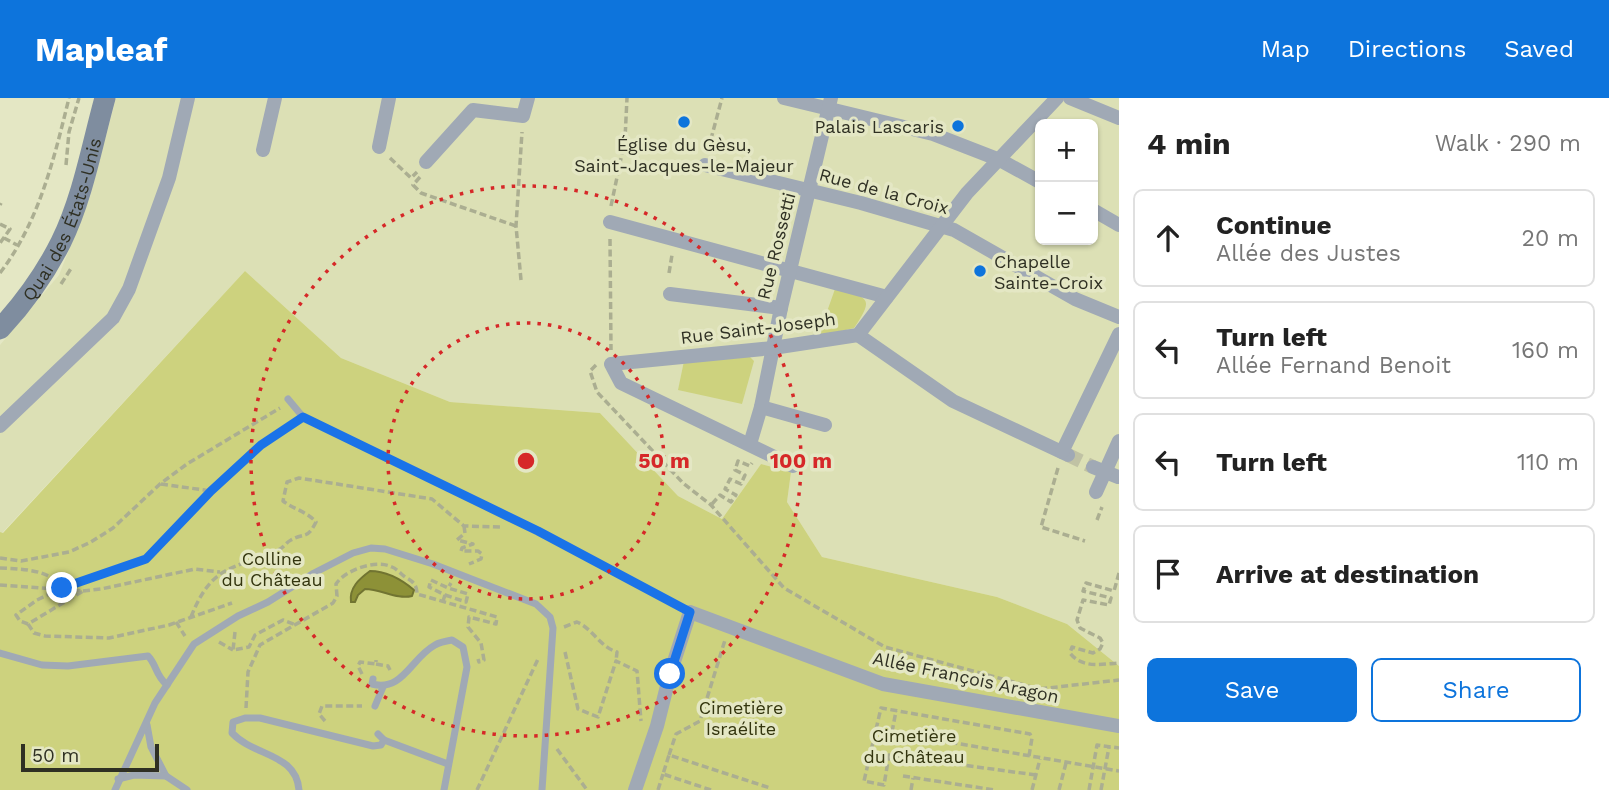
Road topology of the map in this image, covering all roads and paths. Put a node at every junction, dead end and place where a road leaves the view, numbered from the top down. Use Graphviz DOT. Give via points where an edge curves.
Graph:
graph roads {
  1 [pos="69,98"];
  2 [pos="79,98"];
  3 [pos="104,98"];
  4 [pos="188,98"];
  5 [pos="275,98"];
  6 [pos="389,98"];
  7 [pos="528,98"];
  8 [pos="627,98"];
  9 [pos="722,98"];
  10 [pos="784,98"];
  11 [pos="1057,98"];
  12 [pos="1070,98"];
  13 [pos="830,103"];
  14 [pos="523,116"];
  15 [pos="1119,118"];
  16 [pos="379,147"];
  17 [pos="264,150"];
  18 [pos="1000,160"];
  19 [pos="426,162"];
  20 [pos="705,165"];
  21 [pos="65,169"];
  22 [pos="1035,179"];
  23 [pos="809,191"];
  24 [pos="1098,214"];
  25 [pos="610,222"];
  26 [pos="0,223"];
  27 [pos="1119,225"];
  28 [pos="516,226"];
  29 [pos="940,226"];
  30 [pos="4,238"];
  31 [pos="0,243"];
  32 [pos="18,246"];
  33 [pos="790,270"];
  34 [pos="0,273"];
  35 [pos="521,279"];
  36 [pos="670,294"];
  37 [pos="887,297"];
  38 [pos="781,308"];
  39 [pos="1119,317"];
  40 [pos="0,330"];
  41 [pos="1119,334"];
  42 [pos="858,335"];
  43 [pos="773,348"];
  44 [pos="611,364"];
  45 [pos="593,382"];
  46 [pos="288,399"];
  47 [pos="761,407"];
  48 [pos="277,411"];
  49 [pos="303,417"];
  50 [pos="825,425"];
  51 [pos="0,426"];
  52 [pos="1119,441"];
  53 [pos="752,451"];
  54 [pos="1063,456"];
  55 [pos="793,466"];
  56 [pos="1105,472"];
  57 [pos="160,484"];
  58 [pos="211,491"];
  59 [pos="1096,492"];
  60 [pos="711,505"];
  61 [pos="464,526"];
  62 [pos="538,531"];
  63 [pos="1085,541"];
  64 [pos="0,558"];
  65 [pos="433,564"];
  66 [pos="0,568"];
  67 [pos="220,572"];
  68 [pos="1119,573"];
  69 [pos="476,582"];
  70 [pos="0,585"];
  71 [pos="62,588"];
  72 [pos="448,588"];
  73 [pos="83,591"];
  74 [pos="445,595"];
  75 [pos="443,601"];
  76 [pos="268,602"];
  77 [pos="690,612"];
  78 [pos="238,616"];
  79 [pos="191,617"];
  80 [pos="176,622"];
  81 [pos="28,624"];
  82 [pos="296,625"];
  83 [pos="556,628"];
  84 [pos="184,635"];
  85 [pos="726,638"];
  86 [pos="474,641"];
  87 [pos="563,643"];
  88 [pos="0,653"];
  89 [pos="616,661"];
  90 [pos="1119,663"];
  91 [pos="637,671"];
  92 [pos="1119,680"];
  93 [pos="362,682"];
  94 [pos="167,685"];
  95 [pos="383,687"];
  96 [pos="1039,689"];
  97 [pos="1050,690"];
  98 [pos="375,706"];
  99 [pos="896,711"];
  100 [pos="245,718"];
  101 [pos="146,721"];
  102 [pos="330,724"];
  103 [pos="1119,726"];
  104 [pos="878,730"];
  105 [pos="892,732"];
  106 [pos="545,734"];
  107 [pos="1109,747"];
  108 [pos="1119,748"];
  109 [pos="669,755"];
  110 [pos="1029,756"];
  111 [pos="1040,759"];
  112 [pos="1066,763"];
  113 [pos="448,764"];
  114 [pos="1094,767"];
  115 [pos="1105,769"];
  116 [pos="1119,771"];
  117 [pos="663,774"];
  118 [pos="1035,775"];
  119 [pos="166,776"];
  120 [pos="903,776"];
  121 [pos="913,778"];
  122 [pos="118,779"];
  123 [pos="770,788"];
  124 [pos="115,790"];
  125 [pos="187,790"];
  126 [pos="299,790"];
  127 [pos="444,790"];
  128 [pos="477,790"];
  129 [pos="542,790"];
  130 [pos="587,790"];
  131 [pos="635,790"];
  132 [pos="658,790"];
  133 [pos="711,790"];
  134 [pos="911,790"];
  135 [pos="995,790"];
  136 [pos="1032,790"];
  137 [pos="1059,790"];
  138 [pos="1089,790"];
  139 [pos="1101,790"];
  1 -- 32 [label="path, Quai des États-Unis" via="42,197"];
  2 -- 21 [label="path"];
  3 -- 40 [label="main road, Quai des États-Unis" via="62,240"];
  4 -- 51 [label="street" via="169,178 129,289 113,318"];
  5 -- 17 [label="street"];
  6 -- 16 [label="street"];
  7 -- 14 [label="street"];
  8 -- 25 [label="path" via="625,139"];
  9 -- 20 [label="path"];
  10 -- 13 [label="street"];
  11 -- 18 [label="street, Rue Saint-Joseph"];
  12 -- 15 [label="street"];
  13 -- 18 [label="street"];
  13 -- 23 [label="street, Rue Rossetti"];
  14 -- 19 [label="street" via="473,110"];
  14 -- 28 [label="path"];
  16 -- 19 [label="path" via="411,178"];
  18 -- 22 [label="street"];
  18 -- 29 [label="street, Rue Saint-Joseph"];
  19 -- 28 [label="path" via="430,166 413,185 421,192"];
  20 -- 23 [label="street, Rue de la Croix"];
  23 -- 29 [label="street, Rue de la Croix"];
  23 -- 33 [label="street, Rue Rossetti"];
  24 -- 27 [label="street"];
  25 -- 33 [label="street"];
  25 -- 44 [label="path"];
  26 -- 30 [label="path" via="10,229"];
  28 -- 35 [label="path"];
  29 -- 37 [label="street, Rue Saint-Joseph"];
  29 -- 39 [label="street, Rue de la Croix" via="1075,299"];
  30 -- 31 [label="path"];
  30 -- 32 [label="path"];
  32 -- 34 [label="path, Quai des États-Unis"];
  33 -- 37 [label="street"];
  33 -- 38 [label="street, Rue Rossetti"];
  36 -- 38 [label="street"];
  37 -- 42 [label="street, Rue Saint-Joseph"];
  38 -- 43 [label="street, Rue Rossetti"];
  41 -- 54 [label="street"];
  42 -- 43 [label="street, Rue Saint-Joseph"];
  42 -- 54 [label="street" via="953,401"];
  43 -- 44 [label="street, Rue Saint-Joseph"];
  43 -- 47 [label="street, Rue Rossetti"];
  44 -- 53 [label="street" via="621,383"];
  45 -- 60 [label="path" via="597,392 683,483"];
  46 -- 49 [label="lane"];
  47 -- 50 [label="street"];
  47 -- 53 [label="street, Rue Rossetti"];
  48 -- 57 [label="path"];
  49 -- 58 [label="path" via="261,445"];
  49 -- 62 [label="lane"];
  52 -- 56 [label="street"];
  53 -- 55 [label="street"];
  53 -- 60 [label="path" via="750,466 738,461 734,470 746,475 741,484 730,479 725,489 736,495 731,502 720,495"];
  54 -- 63 [label="path" via="1041,527"];
  56 -- 59 [label="street"];
  57 -- 58 [label="path"];
  57 -- 64 [label="path" via="91,542 69,552 20,561"];
  58 -- 71 [label="path" via="146,559"];
  60 -- 96 [label="path" via="784,588 885,647"];
  61 -- 62 [label="path"];
  61 -- 67 [label="path" via="432,499 299,478 287,482 283,501 307,512 316,522 306,537 293,538 283,549"];
  61 -- 69 [label="path" via="465,533 457,540 472,544 461,551 482,554 466,566"];
  62 -- 77 [label="lane"];
  65 -- 69 [label="lane"];
  65 -- 72 [label="path" via="451,582"];
  65 -- 76 [label="lane" via="370,548 314,573"];
  66 -- 71 [label="path" via="50,577"];
  67 -- 73 [label="path" via="195,569"];
  67 -- 79 [label="path" via="199,597"];
  68 -- 90 [label="path" via="1114,591 1086,583 1083,591 1111,598 1109,605 1083,600 1077,620 1080,628 1100,638 1100,649 1093,653 1072,647 1070,653 1089,664"];
  69 -- 83 [label="lane" via="536,604"];
  70 -- 71 [label="path"];
  71 -- 73 [label="path"];
  71 -- 81 [label="path" via="16,615"];
  72 -- 74 [label="path" via="431,580 429,587"];
  72 -- 74 [label="path" via="468,594 466,601"];
  73 -- 81 [label="path"];
  74 -- 75 [label="path"];
  75 -- 82 [label="path" via="417,594 412,580 392,566 374,564 342,577 333,603"];
  75 -- 86 [label="path" via="497,617 496,624 470,617 468,627 481,643 484,660 479,662"];
  76 -- 78 [label="lane"];
  76 -- 79 [label="path" via="252,595"];
  77 -- 103 [label="street, Allée François Aragon" via="883,684"];
  77 -- 131 [label="street"];
  78 -- 82 [label="path" via="233,650 249,647 255,635 283,620"];
  78 -- 94 [label="lane" via="194,644"];
  79 -- 80 [label="path"];
  80 -- 81 [label="path" via="109,638 45,636 34,633"];
  80 -- 84 [label="path"];
  82 -- 100 [label="path" via="260,645 248,672"];
  83 -- 89 [label="path" via="577,622 585,626 606,649 617,652"];
  83 -- 106 [label="lane"];
  83 -- 128 [label="path"];
  85 -- 109 [label="path" via="700,721 676,734"];
  87 -- 89 [label="path" via="578,709 598,717"];
  88 -- 94 [label="lane" via="42,665 68,666 148,656 158,678"];
  89 -- 91 [label="path"];
  92 -- 97 [label="path"];
  93 -- 95 [label="lane"];
  94 -- 101 [label="lane"];
  95 -- 98 [label="lane"];
  95 -- 113 [label="lane" via="395,683 435,644 452,640 463,648 467,667"];
  98 -- 102 [label="path" via="322,706 319,714"];
  99 -- 105 [label="path"];
  99 -- 110 [label="path" via="1030,734"];
  99 -- 118 [label="path" via="881,708 864,781 884,785 889,755"];
  100 -- 113 [label="lane" via="373,746 381,745 381,737"];
  100 -- 126 [label="lane" via="233,722 232,733 287,764 295,771"];
  101 -- 119 [label="lane" via="151,747"];
  101 -- 122 [label="lane"];
  104 -- 105 [label="path"];
  105 -- 111 [label="path"];
  106 -- 129 [label="lane"];
  106 -- 130 [label="path"];
  107 -- 108 [label="path"];
  107 -- 114 [label="path" via="1097,745"];
  107 -- 115 [label="path"];
  109 -- 117 [label="path"];
  109 -- 123 [label="path"];
  111 -- 112 [label="path"];
  111 -- 118 [label="path"];
  112 -- 114 [label="path"];
  112 -- 137 [label="path"];
  113 -- 127 [label="lane"];
  114 -- 115 [label="path"];
  114 -- 138 [label="path"];
  115 -- 116 [label="path"];
  115 -- 139 [label="path"];
  117 -- 132 [label="path"];
  117 -- 133 [label="path"];
  118 -- 136 [label="path"];
  119 -- 122 [label="lane"];
  119 -- 125 [label="lane"];
  120 -- 121 [label="path"];
  121 -- 134 [label="path"];
  121 -- 135 [label="path"];
  122 -- 124 [label="lane"];
}
